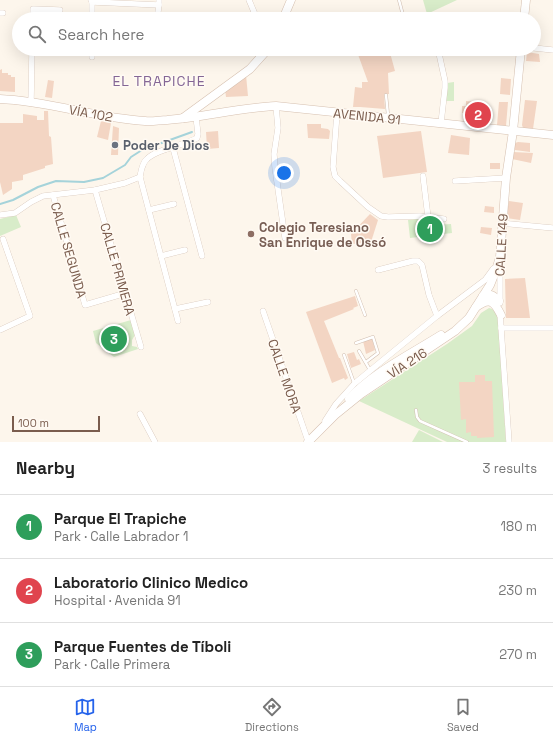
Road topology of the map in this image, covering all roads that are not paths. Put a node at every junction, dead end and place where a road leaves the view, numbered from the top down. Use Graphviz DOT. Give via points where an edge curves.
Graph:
graph roads {
  1 [pos="249,0"];
  2 [pos="291,0"];
  3 [pos="399,0"];
  4 [pos="526,0"];
  5 [pos="91,1"];
  6 [pos="159,3"];
  7 [pos="60,10"];
  8 [pos="33,12"];
  9 [pos="92,12"];
  10 [pos="253,12"];
  11 [pos="285,12"];
  12 [pos="402,12"];
  13 [pos="525,12"];
  14 [pos="541,49"];
  15 [pos="553,50"];
  16 [pos="32,56"];
  17 [pos="261,56"];
  18 [pos="440,56"];
  19 [pos="520,56"];
  20 [pos="386,95"];
  21 [pos="0,99"];
  22 [pos="31,102"];
  23 [pos="276,106"];
  24 [pos="337,112"];
  25 [pos="195,114"];
  26 [pos="389,118"];
  27 [pos="182,119"];
  28 [pos="162,120"];
  29 [pos="441,123"];
  30 [pos="513,130"];
  31 [pos="553,135"];
  32 [pos="173,148"];
  33 [pos="423,176"];
  34 [pos="140,177"];
  35 [pos="506,178"];
  36 [pos="455,181"];
  37 [pos="96,190"];
  38 [pos="53,195"];
  39 [pos="174,204"];
  40 [pos="149,210"];
  41 [pos="0,215"];
  42 [pos="428,217"];
  43 [pos="444,219"];
  44 [pos="501,223"];
  45 [pos="553,228"];
  46 [pos="285,238"];
  47 [pos="3,239"];
  48 [pos="185,250"];
  49 [pos="161,256"];
  50 [pos="202,256"];
  51 [pos="500,257"];
  52 [pos="378,270"];
  53 [pos="356,291"];
  54 [pos="126,294"];
  55 [pos="483,296"];
  56 [pos="499,301"];
  57 [pos="208,302"];
  58 [pos="475,308"];
  59 [pos="175,309"];
  60 [pos="262,311"];
  61 [pos="365,315"];
  62 [pos="501,315"];
  63 [pos="436,316"];
  64 [pos="178,321"];
  65 [pos="501,328"];
  66 [pos="553,328"];
  67 [pos="0,330"];
  68 [pos="356,343"];
  69 [pos="141,347"];
  70 [pos="359,351"];
  71 [pos="344,355"];
  72 [pos="366,362"];
  73 [pos="373,373"];
  74 [pos="356,386"];
  75 [pos="416,410"];
  76 [pos="140,414"];
  77 [pos="335,415"];
  78 [pos="320,428"];
  79 [pos="155,442"];
  80 [pos="308,442"];
  81 [pos="467,442"];
  82 [pos="509,442"];
  1 -- 10 [label="street"];
  2 -- 11 [label="main road"];
  3 -- 12 [label="lane"];
  4 -- 13 [label="main road"];
  5 -- 6 [label="street"];
  5 -- 9 [label="street"];
  7 -- 8 [label="street" via="33,9"];
  14 -- 15 [label="street"];
  16 -- 22 [label="street"];
  17 -- 25 [label="main road"];
  18 -- 29 [label="street" via="445,81"];
  19 -- 30 [label="main road, CALLE 149"];
  20 -- 26 [label="lane"];
  21 -- 22 [label="main road, VÍA 102"];
  22 -- 28 [label="main road, VÍA 102" via="116,118"];
  23 -- 24 [label="main road, AVENIDA 91"];
  23 -- 25 [label="main road, AVENIDA 91"];
  23 -- 46 [label="street" via="278,128 274,168"];
  24 -- 26 [label="main road, AVENIDA 91"];
  24 -- 42 [label="street" via="333,152 335,176 381,216"];
  25 -- 27 [label="main road, AVENIDA 91"];
  25 -- 28 [label="main road"];
  25 -- 32 [label="street" via="197,138"];
  26 -- 29 [label="main road, AVENIDA 91"];
  27 -- 28 [label="main road, VÍA 102"];
  29 -- 30 [label="main road, AVENIDA 91"];
  30 -- 31 [label="main road, AVENIDA 91"];
  30 -- 35 [label="main road, CALLE 149"];
  32 -- 34 [label="street" via="147,159"];
  32 -- 50 [label="street"];
  33 -- 42 [label="street"];
  34 -- 37 [label="street"];
  34 -- 40 [label="street"];
  35 -- 36 [label="street"];
  35 -- 44 [label="main road, CALLE 149"];
  37 -- 38 [label="street"];
  37 -- 54 [label="street, CALLE PRIMERA"];
  38 -- 41 [label="street" via="43,196 15,213"];
  38 -- 54 [label="street, CALLE SEGUNDA" via="85,305"];
  39 -- 40 [label="street"];
  40 -- 49 [label="street"];
  42 -- 43 [label="street"];
  44 -- 45 [label="street"];
  44 -- 51 [label="main road, CALLE 149"];
  47 -- 67 [label="street" via="30,316"];
  48 -- 49 [label="street"];
  49 -- 59 [label="street"];
  51 -- 55 [label="main road, VÍA 216" via="494,276"];
  51 -- 56 [label="street, CALLE 149"];
  51 -- 63 [label="street" via="486,280"];
  52 -- 63 [label="street" via="418,261 422,265"];
  53 -- 61 [label="lane"];
  54 -- 69 [label="street, CALLE PRIMERA"];
  55 -- 56 [label="main road" via="494,295"];
  55 -- 58 [label="main road, VÍA 216"];
  56 -- 62 [label="street, CALLE 149"];
  57 -- 59 [label="street"];
  58 -- 62 [label="main road" via="489,301 497,307"];
  58 -- 73 [label="main road, VÍA 216" via="452,327"];
  58 -- 77 [label="main road, VÍA 216" via="469,318 455,331 361,394"];
  59 -- 64 [label="street"];
  60 -- 80 [label="street, CALLE MORA"];
  62 -- 65 [label="street, CALLE 149"];
  63 -- 73 [label="street"];
  65 -- 66 [label="street"];
  65 -- 82 [label="street, CALLE 149"];
  68 -- 72 [label="lane" via="373,337 378,353"];
  70 -- 72 [label="lane"];
  71 -- 74 [label="lane"];
  72 -- 73 [label="lane"];
  73 -- 74 [label="main road, VÍA 216"];
  74 -- 77 [label="main road, VÍA 216"];
  74 -- 78 [label="street" via="336,404"];
  75 -- 81 [label="lane" via="420,421"];
  76 -- 79 [label="street"];
  77 -- 78 [label="main road, VÍA 216"];
  78 -- 80 [label="main road, VÍA 216"];
}
